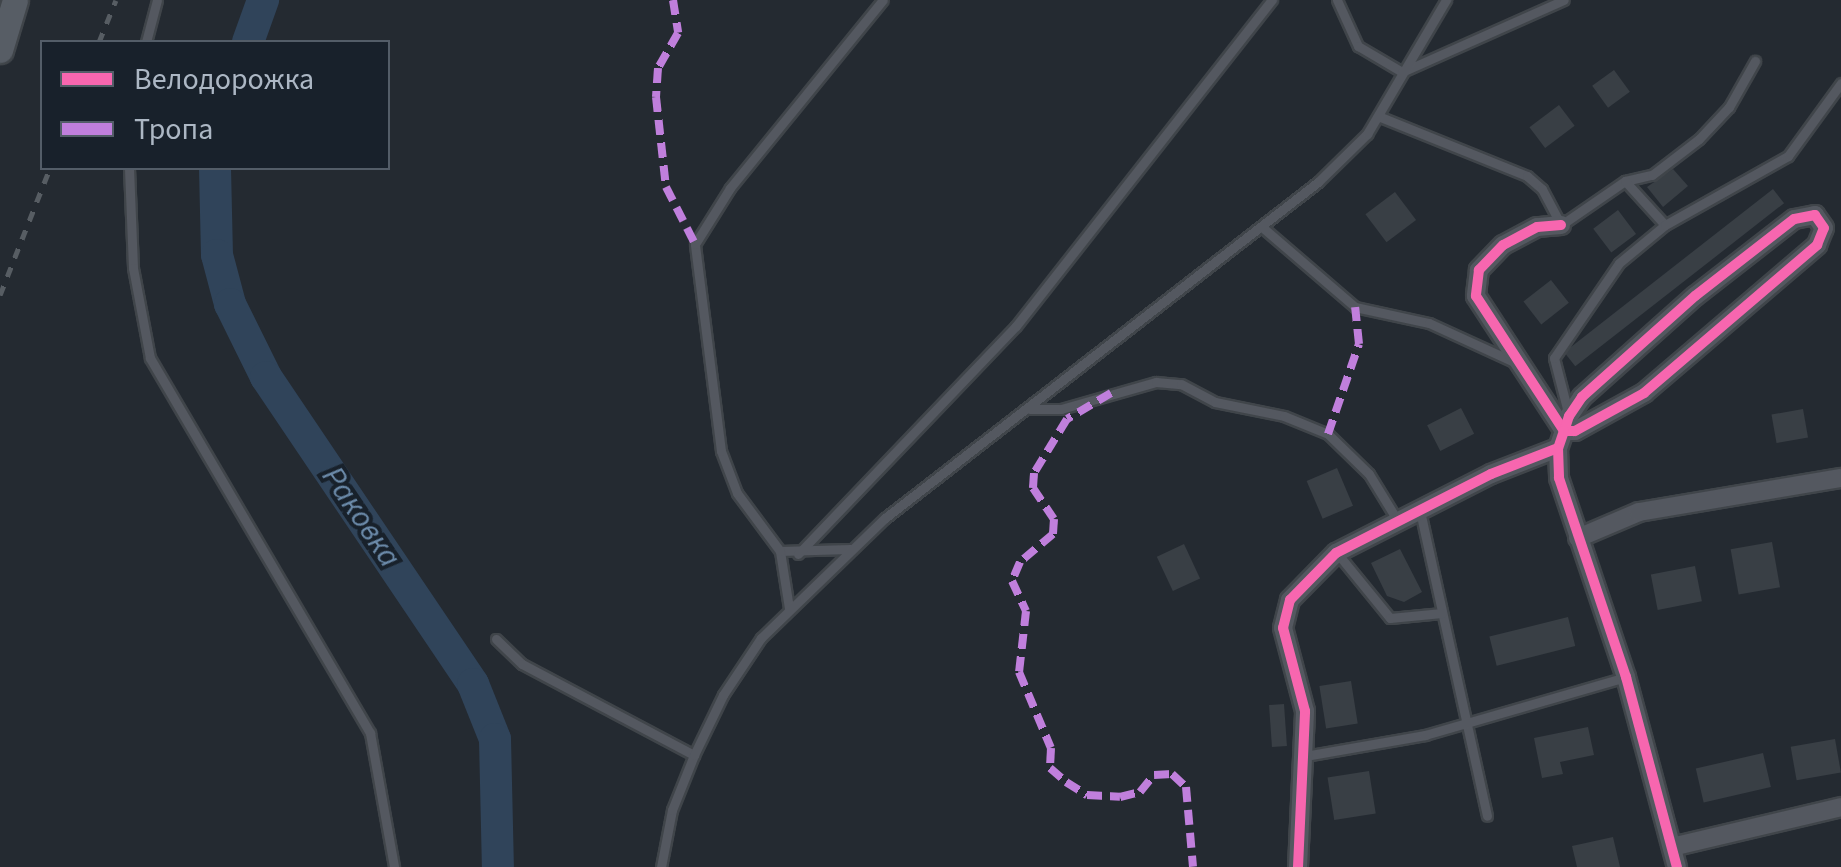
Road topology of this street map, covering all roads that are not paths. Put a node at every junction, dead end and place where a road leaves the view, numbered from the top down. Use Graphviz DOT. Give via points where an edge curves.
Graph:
graph roads {
  1 [pos="15,0"];
  2 [pos="157,0"];
  3 [pos="883,0"];
  4 [pos="1272,0"];
  5 [pos="1337,0"];
  6 [pos="1446,0"];
  7 [pos="1564,0"];
  8 [pos="147,40"];
  9 [pos="0,50"];
  10 [pos="1755,61"];
  11 [pos="1402,72"];
  12 [pos="1841,83"];
  13 [pos="1378,116"];
  14 [pos="130,170"];
  15 [pos="1624,181"];
  16 [pos="1665,225"];
  17 [pos="1560,226"];
  18 [pos="1262,227"];
  19 [pos="1516,363"];
  20 [pos="1030,408"];
  21 [pos="1564,432"];
  22 [pos="1841,478"];
  23 [pos="1420,510"];
  24 [pos="1399,522"];
  25 [pos="1578,538"];
  26 [pos="850,549"];
  27 [pos="780,551"];
  28 [pos="1336,553"];
  29 [pos="798,554"];
  30 [pos="789,608"];
  31 [pos="1442,613"];
  32 [pos="496,640"];
  33 [pos="1626,677"];
  34 [pos="1470,721"];
  35 [pos="694,755"];
  36 [pos="1305,756"];
  37 [pos="1841,807"];
  38 [pos="1488,816"];
  39 [pos="1672,847"];
  40 [pos="394,867"];
  41 [pos="661,867"];
  42 [pos="1298,867"];
  43 [pos="1677,867"];
  1 -- 9 [label="main road"];
  2 -- 8 [label="lane"];
  3 -- 27 [label="lane" via="730,188 695,244 721,451 736,493"];
  4 -- 29 [label="lane" via="1016,326"];
  5 -- 11 [label="lane" via="1358,46"];
  6 -- 11 [label="lane"];
  7 -- 11 [label="lane"];
  10 -- 15 [label="lane" via="1730,106 1699,139 1652,175"];
  11 -- 13 [label="lane"];
  12 -- 16 [label="lane" via="1788,156"];
  13 -- 17 [label="lane" via="1527,176 1542,189"];
  13 -- 18 [label="lane" via="1318,182"];
  14 -- 40 [label="lane" via="132,268 150,358 370,733"];
  15 -- 16 [label="lane"];
  15 -- 17 [label="lane"];
  16 -- 21 [label="lane" via="1619,263 1558,346"];
  17 -- 19 [label="street" via="1520,234 1479,270 1480,308"];
  18 -- 19 [label="lane" via="1355,307 1429,323"];
  18 -- 20 [label="lane"];
  19 -- 21 [label="street"];
  20 -- 24 [label="lane" via="1061,409 1156,382 1181,384 1216,402 1284,416 1328,434 1369,474"];
  20 -- 26 [label="lane"];
  21 -- 21 [label="street" via="1696,296 1794,218 1816,215 1822,221 1818,245 1644,394 1597,422"];
  21 -- 23 [label="street"];
  21 -- 25 [label="street"];
  22 -- 25 [label="street" via="1639,512"];
  23 -- 24 [label="street"];
  23 -- 31 [label="lane"];
  24 -- 28 [label="street"];
  25 -- 33 [label="street"];
  26 -- 29 [label="lane"];
  26 -- 30 [label="lane"];
  27 -- 29 [label="lane"];
  27 -- 30 [label="lane"];
  28 -- 31 [label="lane" via="1390,618"];
  28 -- 36 [label="street" via="1301,584 1284,613 1305,711"];
  30 -- 35 [label="lane" via="723,695"];
  31 -- 34 [label="lane"];
  32 -- 35 [label="lane" via="522,664"];
  33 -- 34 [label="lane"];
  33 -- 39 [label="street"];
  34 -- 36 [label="lane"];
  34 -- 38 [label="lane"];
  35 -- 41 [label="lane" via="672,810"];
  36 -- 42 [label="street"];
  37 -- 39 [label="street"];
  39 -- 43 [label="street"];
}
